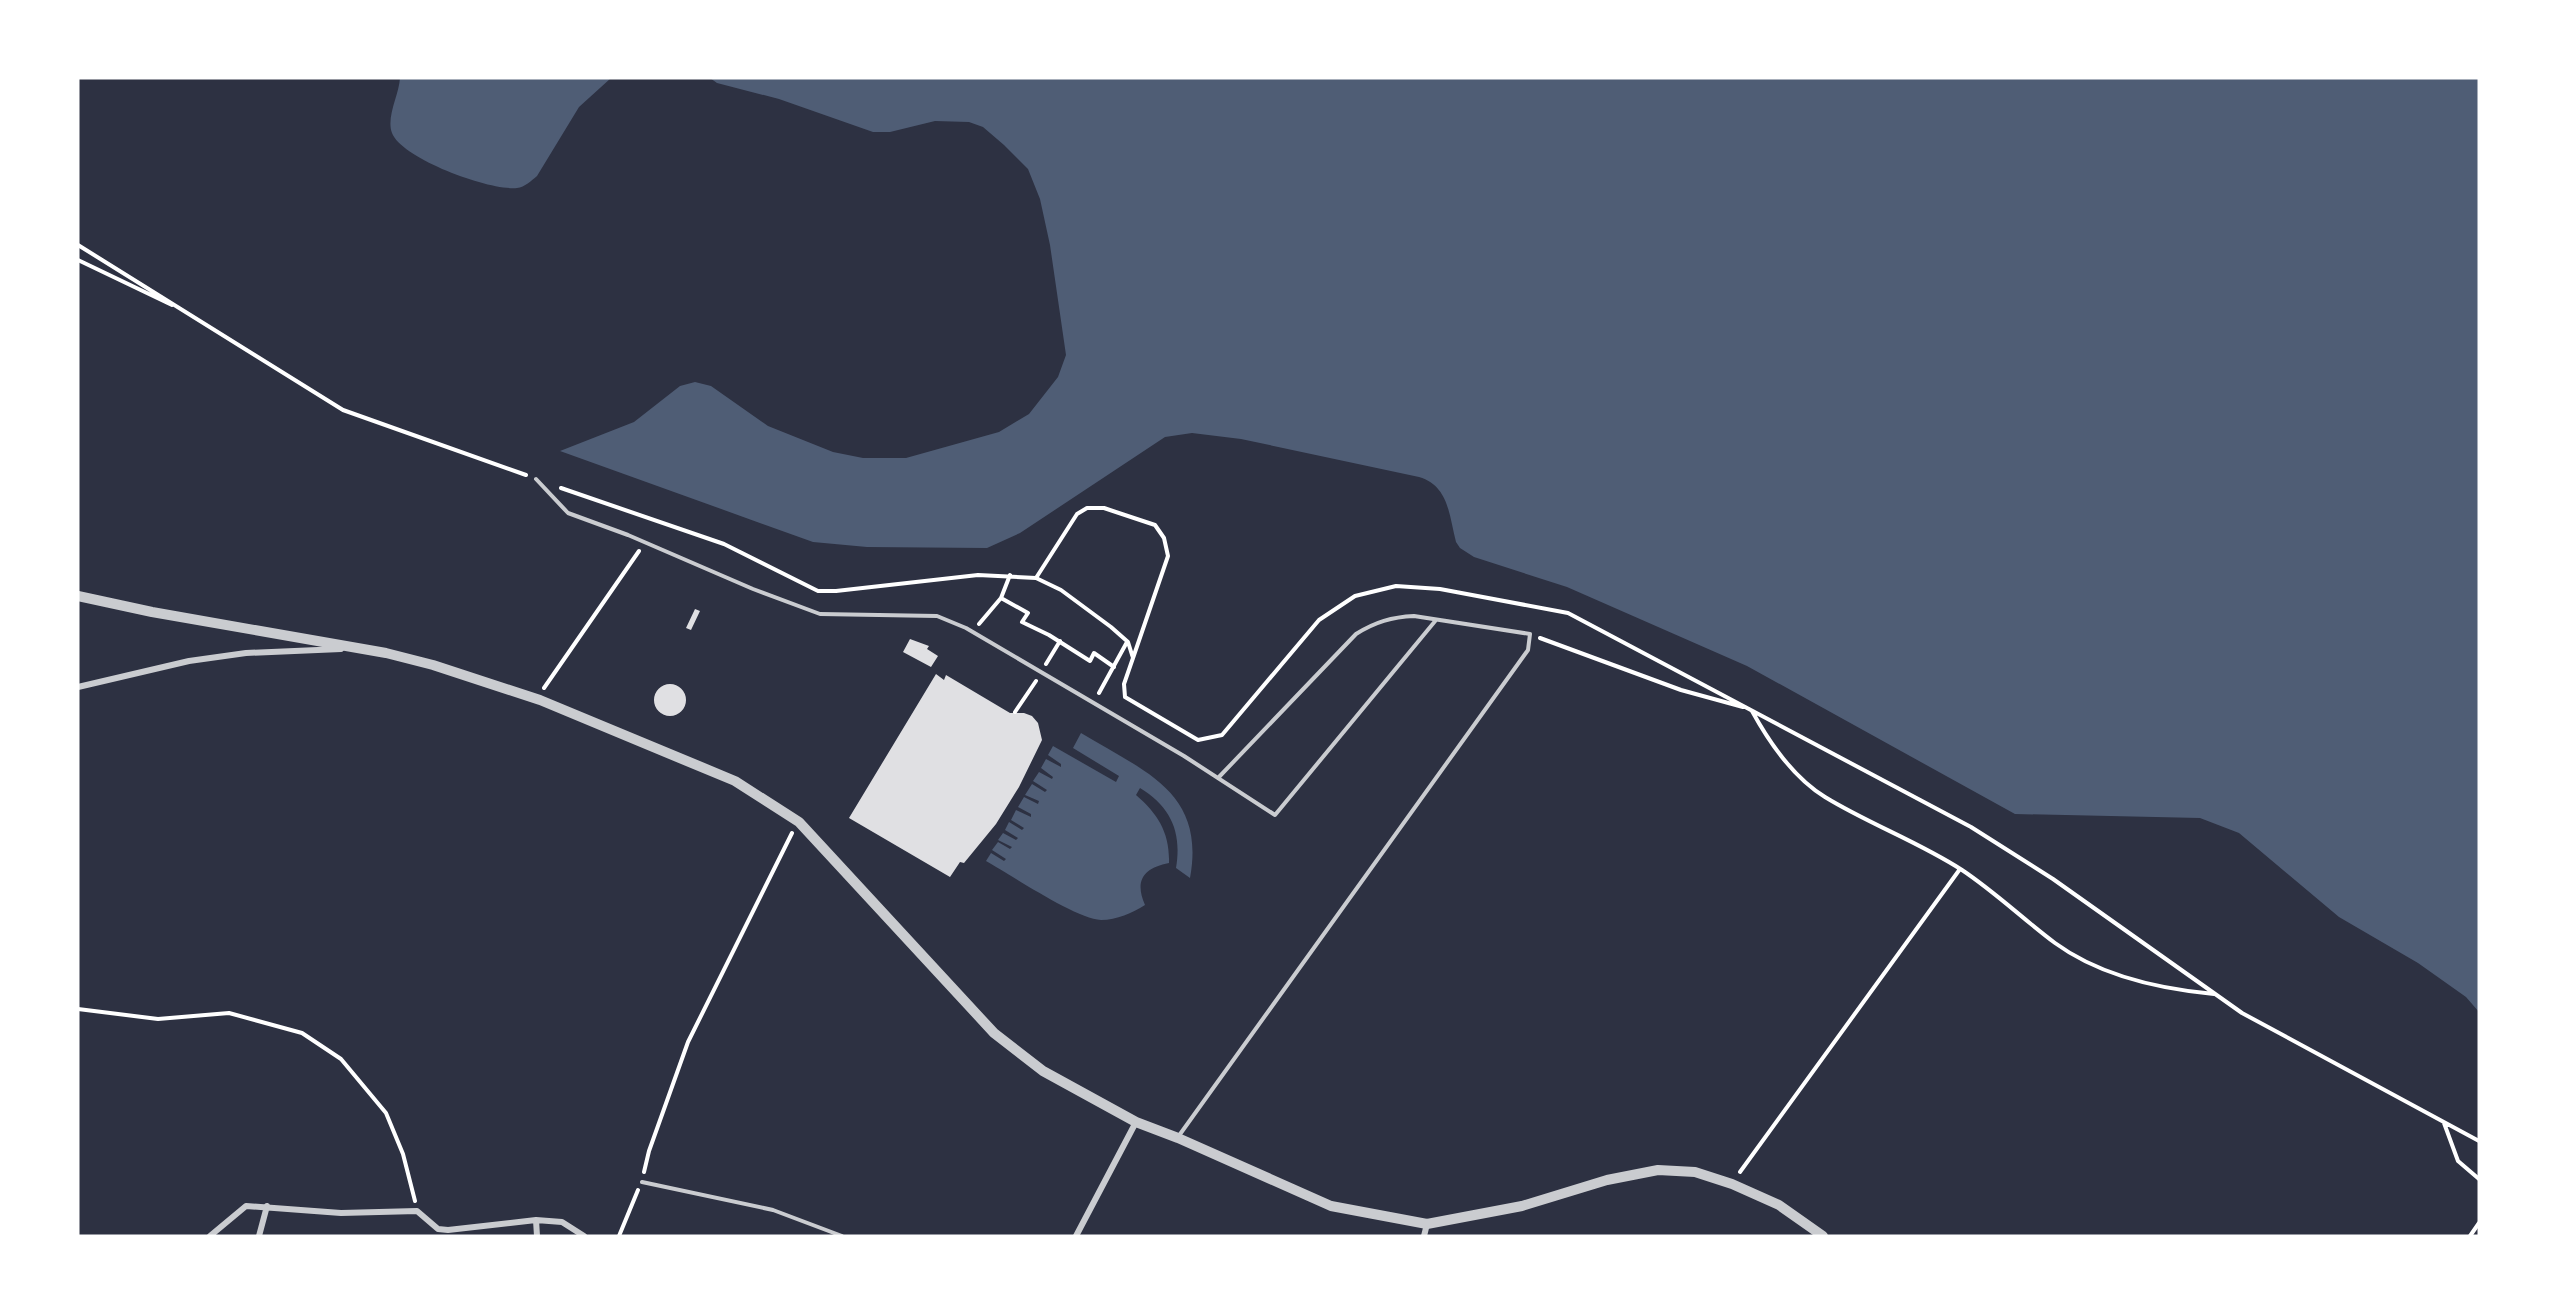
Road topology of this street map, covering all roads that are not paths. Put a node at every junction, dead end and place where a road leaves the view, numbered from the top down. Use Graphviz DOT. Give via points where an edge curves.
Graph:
graph roads {
  1 [pos="536,479"];
  2 [pos="78,596"];
  3 [pos="1436,620"];
  4 [pos="363,649"];
  5 [pos="78,687"];
  6 [pos="1218,778"];
  7 [pos="1136,1122"];
  8 [pos="1178,1138"];
  9 [pos="642,1182"];
  10 [pos="267,1206"];
  11 [pos="536,1220"];
  12 [pos="1427,1224"];
  13 [pos="448,1233"];
  14 [pos="210,1236"];
  15 [pos="259,1236"];
  16 [pos="537,1236"];
  17 [pos="584,1236"];
  18 [pos="842,1236"];
  19 [pos="1076,1236"];
  20 [pos="1424,1236"];
  21 [pos="1823,1236"];
  1 -- 6 [label="lane" via="568,513 820,614 937,616 966,628"];
  2 -- 4 [label="street"];
  3 -- 6 [label="lane" via="1396,617 1356,634"];
  3 -- 6 [label="lane" via="1275,815"];
  3 -- 8 [label="lane" via="1530,634 1528,650"];
  4 -- 5 [label="street" via="246,653 189,661"];
  4 -- 7 [label="street" via="433,665 540,700 735,781 799,822 994,1033 1043,1071"];
  7 -- 8 [label="street"];
  7 -- 19 [label="street"];
  8 -- 12 [label="street" via="1331,1206"];
  9 -- 18 [label="lane" via="773,1210"];
  10 -- 13 [label="street" via="341,1213 417,1211"];
  10 -- 14 [label="street" via="246,1206"];
  10 -- 15 [label="street"];
  11 -- 13 [label="street"];
  11 -- 16 [label="street"];
  11 -- 17 [label="street" via="562,1222"];
  12 -- 20 [label="street"];
  12 -- 21 [label="street" via="1522,1206 1608,1180 1658,1170 1695,1172 1732,1184 1779,1205"];
}
